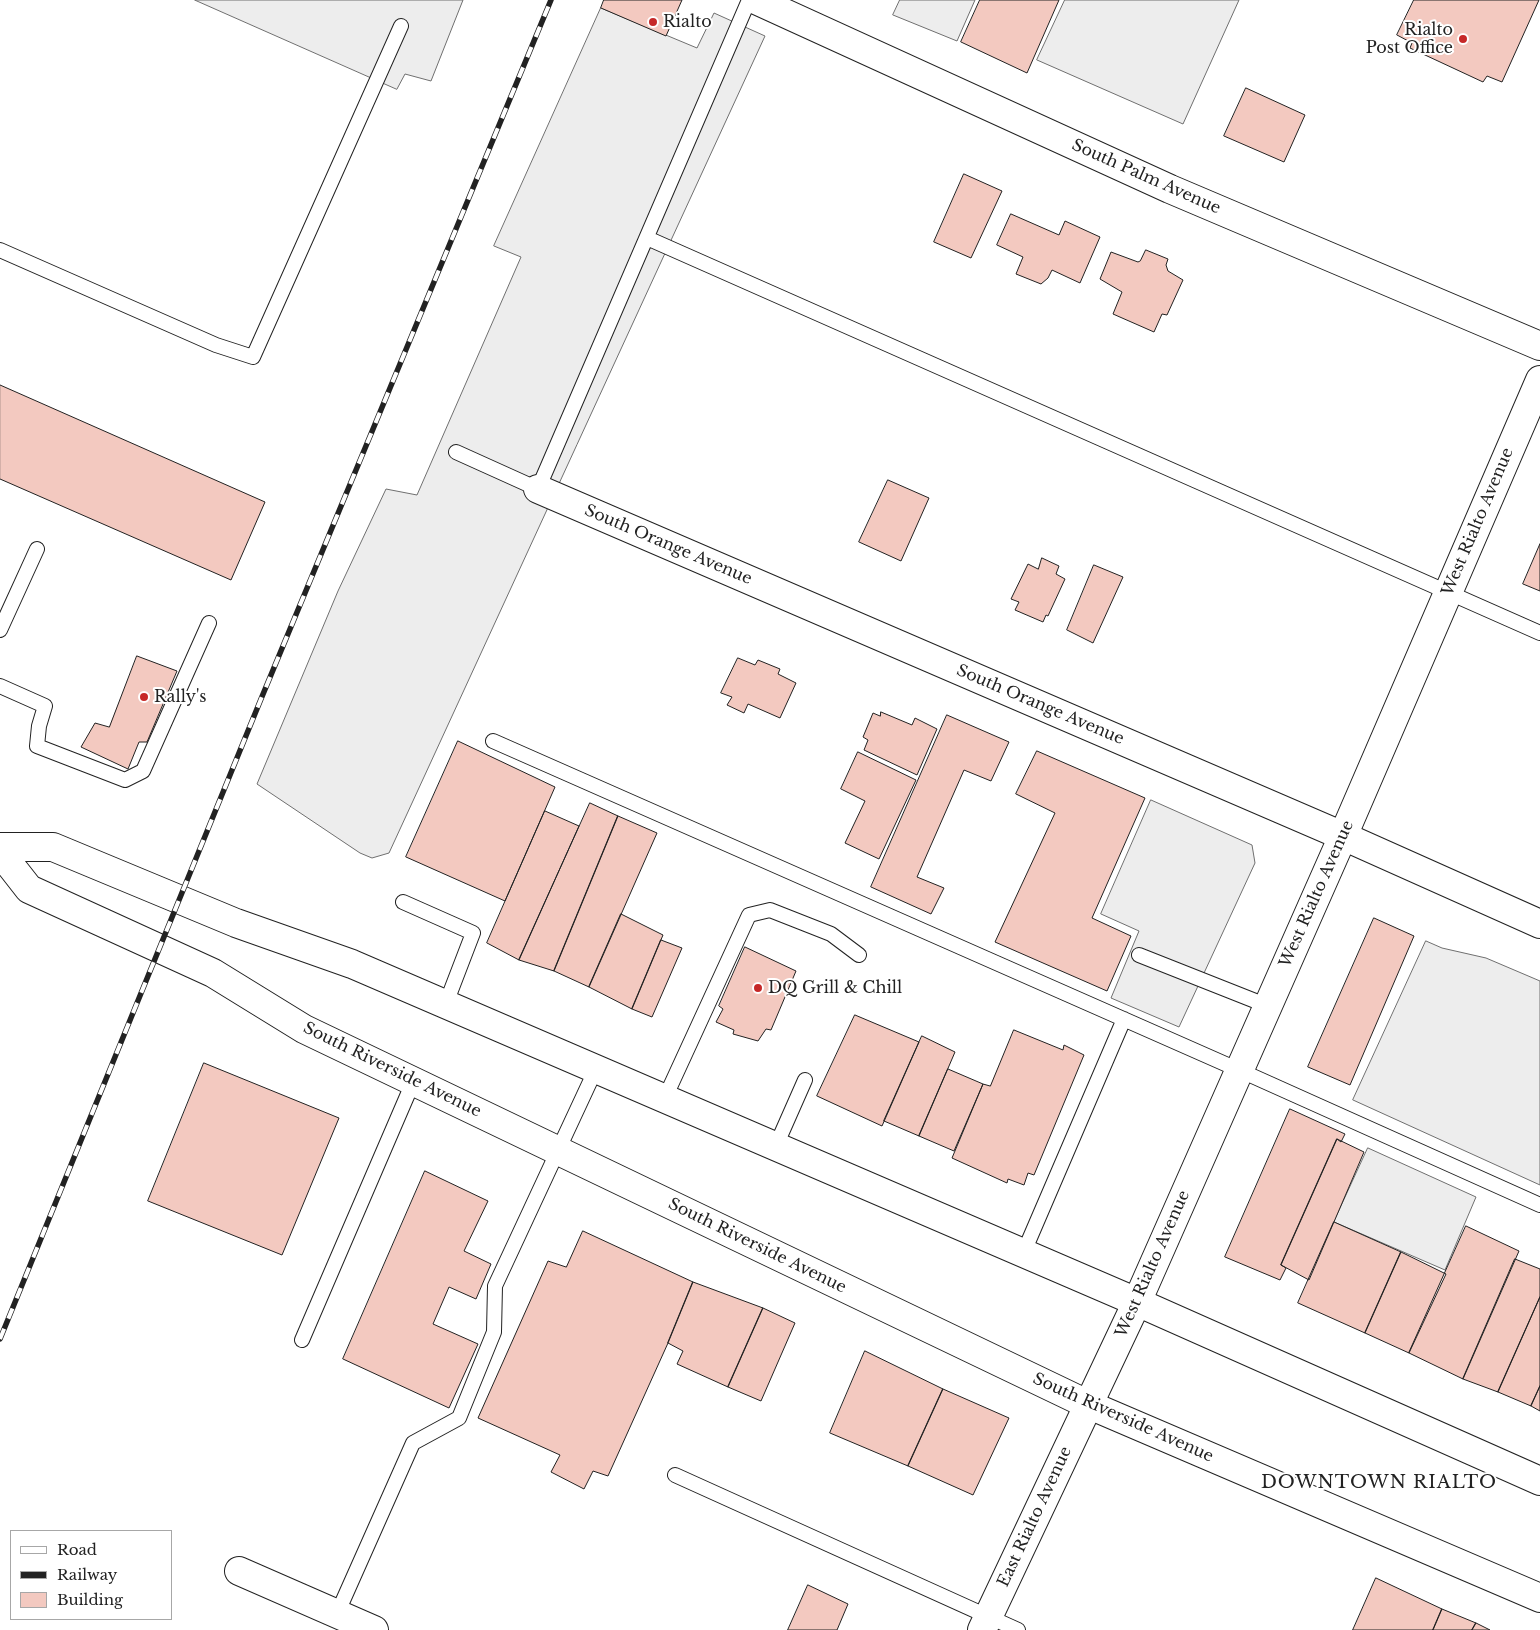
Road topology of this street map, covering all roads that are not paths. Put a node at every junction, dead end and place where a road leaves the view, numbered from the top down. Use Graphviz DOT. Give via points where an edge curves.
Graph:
graph roads {
  1 [pos="749,0"];
  2 [pos="756,0"];
  3 [pos="401,26"];
  4 [pos="647,238"];
  5 [pos="0,250"];
  6 [pos="1540,346"];
  7 [pos="1540,380"];
  8 [pos="456,452"];
  9 [pos="538,489"];
  10 [pos="37,549"];
  11 [pos="1448,592"];
  12 [pos="209,623"];
  13 [pos="0,630"];
  14 [pos="1540,633"];
  15 [pos="0,686"];
  16 [pos="493,741"];
  17 [pos="1343,836"];
  18 [pos="0,847"];
  19 [pos="0,852"];
  20 [pos="403,902"];
  21 [pos="1540,924"];
  22 [pos="858,955"];
  23 [pos="1139,955"];
  24 [pos="445,1006"];
  25 [pos="1268,1006"];
  26 [pos="1124,1019"];
  27 [pos="1239,1070"];
  28 [pos="595,1071"];
  29 [pos="414,1080"];
  30 [pos="805,1080"];
  31 [pos="664,1100"];
  32 [pos="776,1148"];
  33 [pos="559,1150"];
  34 [pos="1540,1205"];
  35 [pos="1023,1254"];
  36 [pos="1137,1302"];
  37 [pos="302,1340"];
  38 [pos="1087,1404"];
  39 [pos="674,1475"];
  40 [pos="1540,1481"];
  41 [pos="239,1571"];
  42 [pos="1540,1598"];
  43 [pos="337,1614"];
  44 [pos="985,1623"];
  45 [pos="374,1630"];
  46 [pos="1018,1630"];
  1 -- 4 [label="lane"];
  2 -- 6 [label="street, South Palm Avenue" via="1170,189"];
  3 -- 5 [label="lane" via="253,357 216,345"];
  4 -- 9 [label="lane"];
  4 -- 11 [label="lane"];
  7 -- 11 [label="street, West Rialto Avenue"];
  8 -- 9 [label="lane"];
  9 -- 17 [label="street, South Orange Avenue"];
  10 -- 13 [label="lane"];
  11 -- 14 [label="lane"];
  11 -- 17 [label="street, West Rialto Avenue"];
  12 -- 15 [label="lane" via="143,772 125,780 37,746 45,706"];
  16 -- 26 [label="lane"];
  17 -- 21 [label="street, South Orange Avenue"];
  17 -- 25 [label="street, West Rialto Avenue"];
  18 -- 24 [label="street" via="53,847 236,923 352,964"];
  19 -- 29 [label="street, South Riverside Avenue" via="29,889 213,974 304,1029"];
  20 -- 24 [label="lane" via="473,933"];
  22 -- 31 [label="lane" via="831,934 770,910 749,915"];
  23 -- 25 [label="lane"];
  24 -- 28 [label="street"];
  25 -- 27 [label="street, West Rialto Avenue"];
  26 -- 27 [label="lane"];
  26 -- 35 [label="lane"];
  27 -- 34 [label="lane"];
  27 -- 36 [label="street, West Rialto Avenue"];
  28 -- 31 [label="street"];
  28 -- 33 [label="lane"];
  29 -- 33 [label="street, South Riverside Avenue"];
  29 -- 37 [label="lane"];
  30 -- 32 [label="lane"];
  31 -- 32 [label="street"];
  32 -- 35 [label="street"];
  33 -- 38 [label="street, South Riverside Avenue"];
  33 -- 43 [label="lane" via="495,1286 494,1332 459,1418 413,1443"];
  35 -- 36 [label="street"];
  36 -- 38 [label="street, West Rialto Avenue"];
  36 -- 40 [label="street"];
  38 -- 42 [label="street, South Riverside Avenue"];
  38 -- 44 [label="street, East Rialto Avenue"];
  39 -- 44 [label="lane"];
  41 -- 43 [label="street"];
  43 -- 45 [label="street"];
  44 -- 46 [label="lane"];
}
